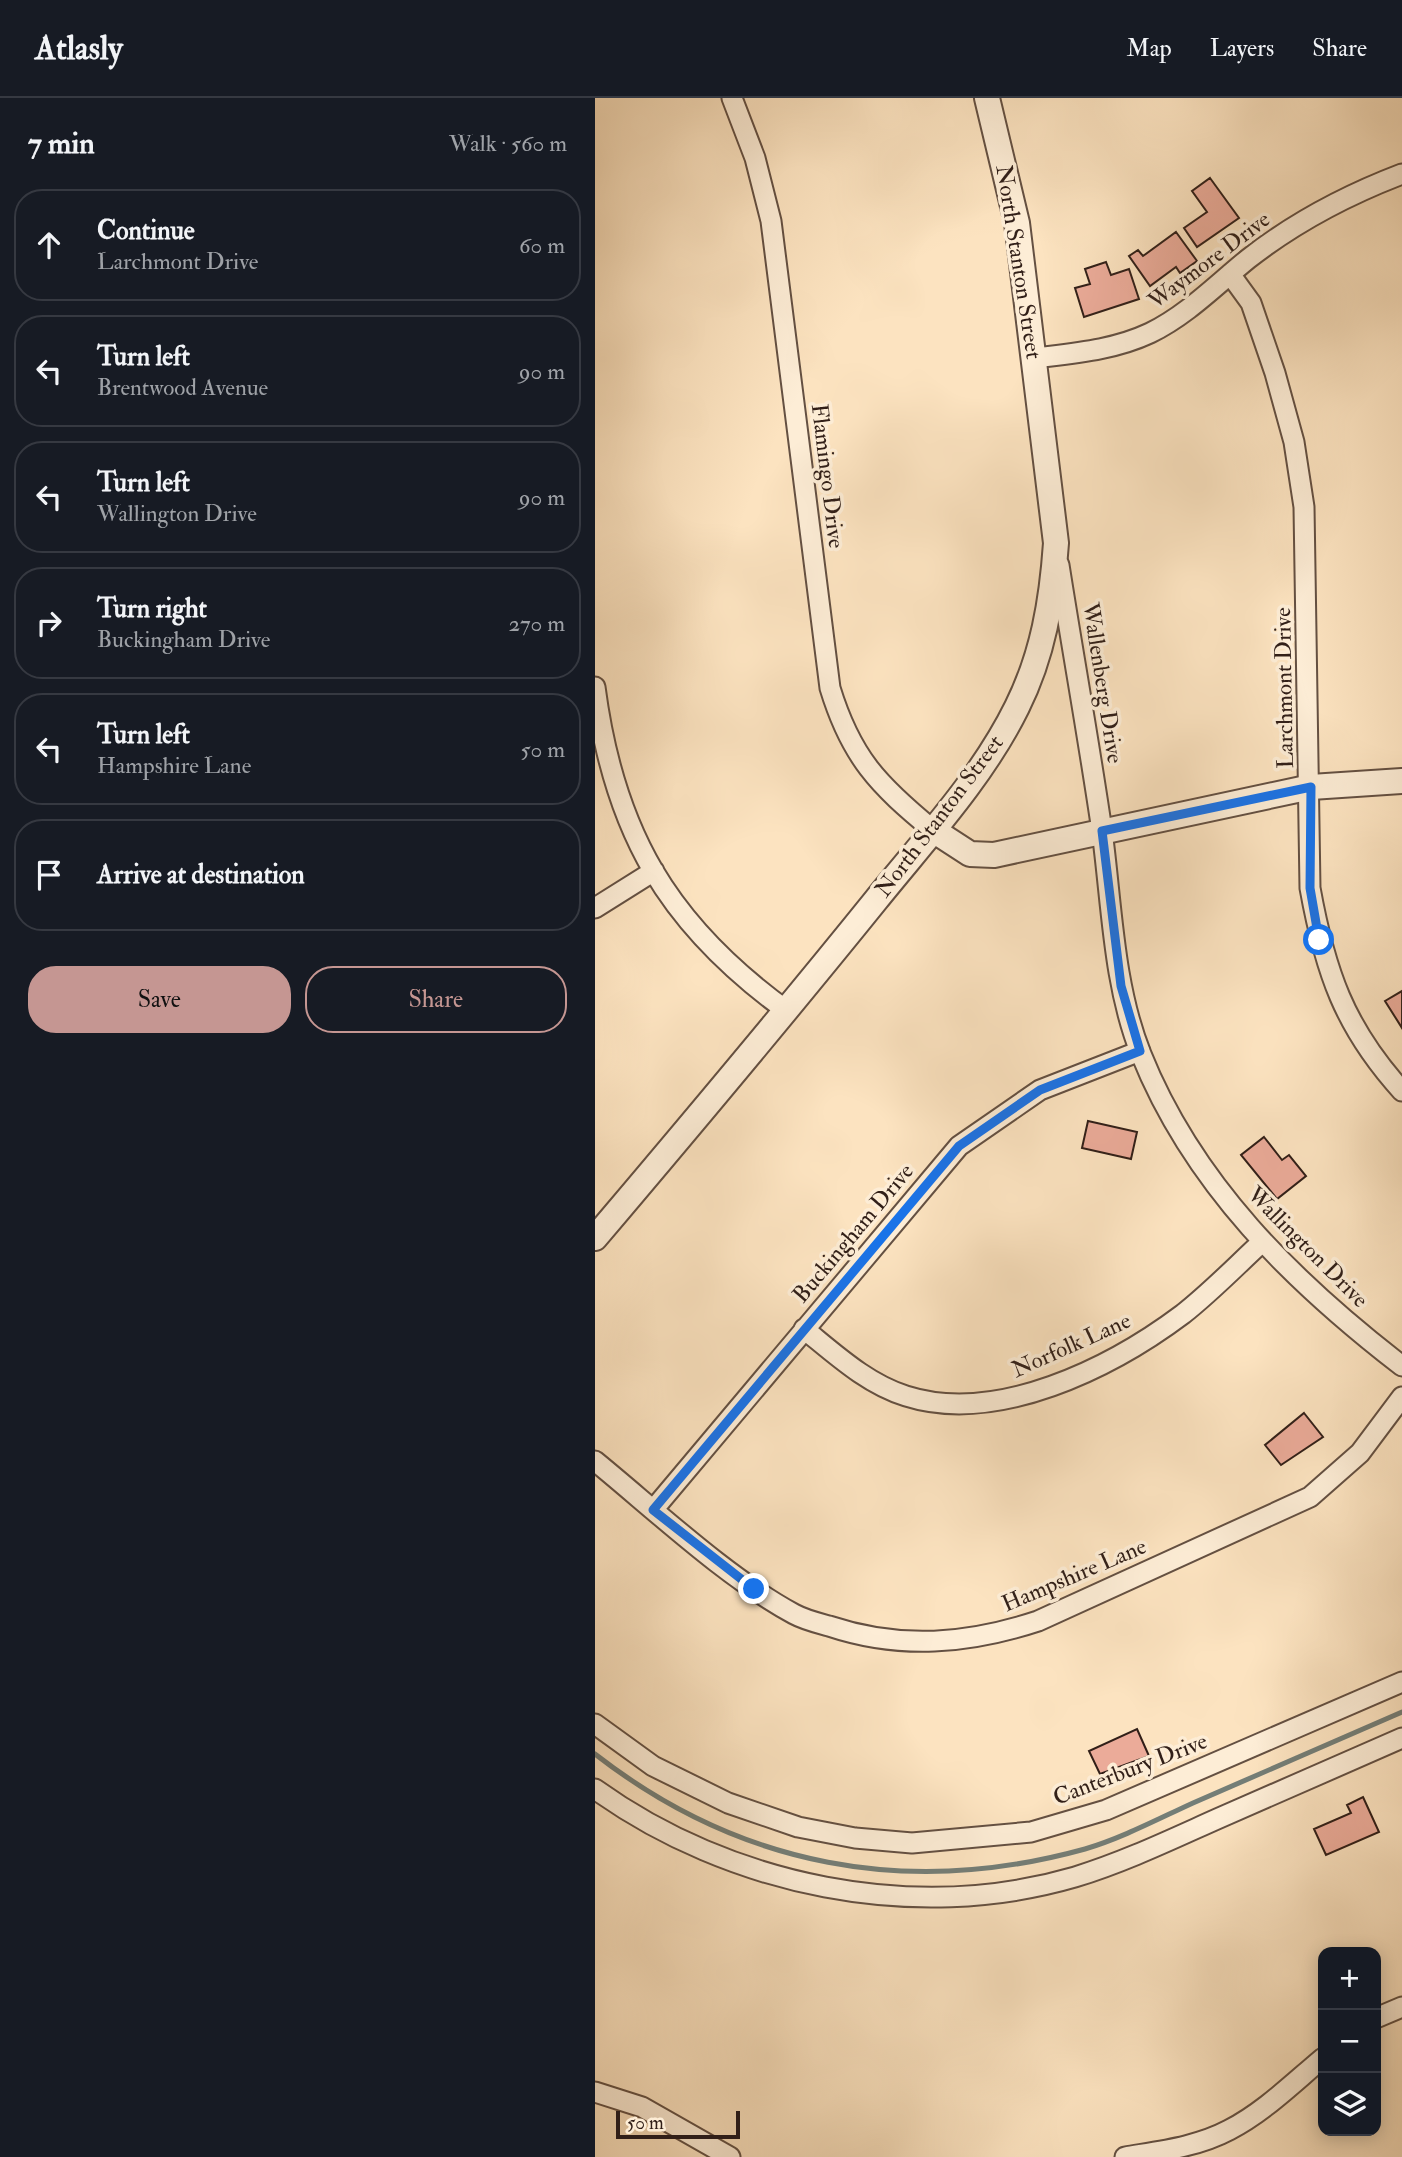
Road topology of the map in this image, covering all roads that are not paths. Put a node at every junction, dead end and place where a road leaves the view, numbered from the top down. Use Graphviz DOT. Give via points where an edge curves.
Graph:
graph roads {
  1 [pos="732,98"];
  2 [pos="987,98"];
  3 [pos="1402,174"];
  4 [pos="1230,274"];
  5 [pos="1035,358"];
  6 [pos="1056,543"];
  7 [pos="595,687"];
  8 [pos="1402,781"];
  9 [pos="1311,787"];
  10 [pos="933,830"];
  11 [pos="1102,831"];
  12 [pos="654,871"];
  13 [pos="595,908"];
  14 [pos="787,1011"];
  15 [pos="1140,1051"];
  16 [pos="1402,1091"];
  17 [pos="595,1238"];
  18 [pos="1262,1242"];
  19 [pos="804,1329"];
  20 [pos="1402,1366"];
  21 [pos="1402,1397"];
  22 [pos="595,1461"];
  23 [pos="653,1510"];
  24 [pos="1402,1682"];
  25 [pos="595,1724"];
  26 [pos="1402,1738"];
  27 [pos="595,1789"];
  28 [pos="1402,2007"];
  29 [pos="1381,2016"];
  30 [pos="1318,2062"];
  31 [pos="595,2092"];
  32 [pos="730,2157"];
  33 [pos="1125,2157"];
  1 -- 10 [label="street, Flamingo Drive" via="755,158 771,221 830,688 839,718 865,767 895,800"];
  2 -- 5 [label="street, North Stanton Street" via="1017,223"];
  3 -- 4 [label="street, Waymore Drive" via="1304,222"];
  4 -- 5 [label="street, Waymore Drive" via="1150,333 1109,347"];
  4 -- 9 [label="street, Larchmont Drive" via="1251,303 1294,442 1304,508"];
  5 -- 6 [label="street, North Stanton Street"];
  6 -- 10 [label="street, North Stanton Street" via="1053,595 1033,670 994,748"];
  6 -- 11 [label="street, Wallenberg Drive"];
  7 -- 12 [label="street" via="603,745 619,803"];
  8 -- 9 [label="street"];
  9 -- 11 [label="street"];
  9 -- 16 [label="street, Larchmont Drive" via="1310,888 1329,973 1361,1041"];
  10 -- 11 [label="street" via="981,856"];
  10 -- 14 [label="street, North Stanton Street"];
  11 -- 15 [label="street, Wallington Drive" via="1121,986"];
  12 -- 13 [label="street"];
  12 -- 14 [label="street" via="709,947"];
  14 -- 17 [label="street, North Stanton Street"];
  15 -- 18 [label="street, Wallington Drive" via="1183,1140"];
  15 -- 19 [label="street, Buckingham Drive" via="1040,1090 959,1146"];
  18 -- 19 [label="street, Norfolk Lane" via="1184,1313 1144,1340 1045,1388 993,1404 951,1405 905,1396 865,1377"];
  18 -- 20 [label="street, Wallington Drive" via="1318,1297"];
  19 -- 23 [label="street, Buckingham Drive"];
  21 -- 23 [label="street, Hampshire Lane" via="1360,1454 1310,1497 1038,1621 966,1640 890,1641 796,1615 754,1589"];
  22 -- 23 [label="street, Hampshire Lane"];
  24 -- 25 [label="street, Canterbury Drive" via="1106,1810 1031,1832 912,1843 798,1827 728,1802 653,1766"];
  26 -- 27 [label="street" via="1134,1857 1074,1877 981,1894 898,1896 790,1880 684,1842"];
  28 -- 29 [label="street"];
  30 -- 33 [label="street" via="1229,2131 1192,2145"];
  31 -- 32 [label="street" via="642,2107"];
}
